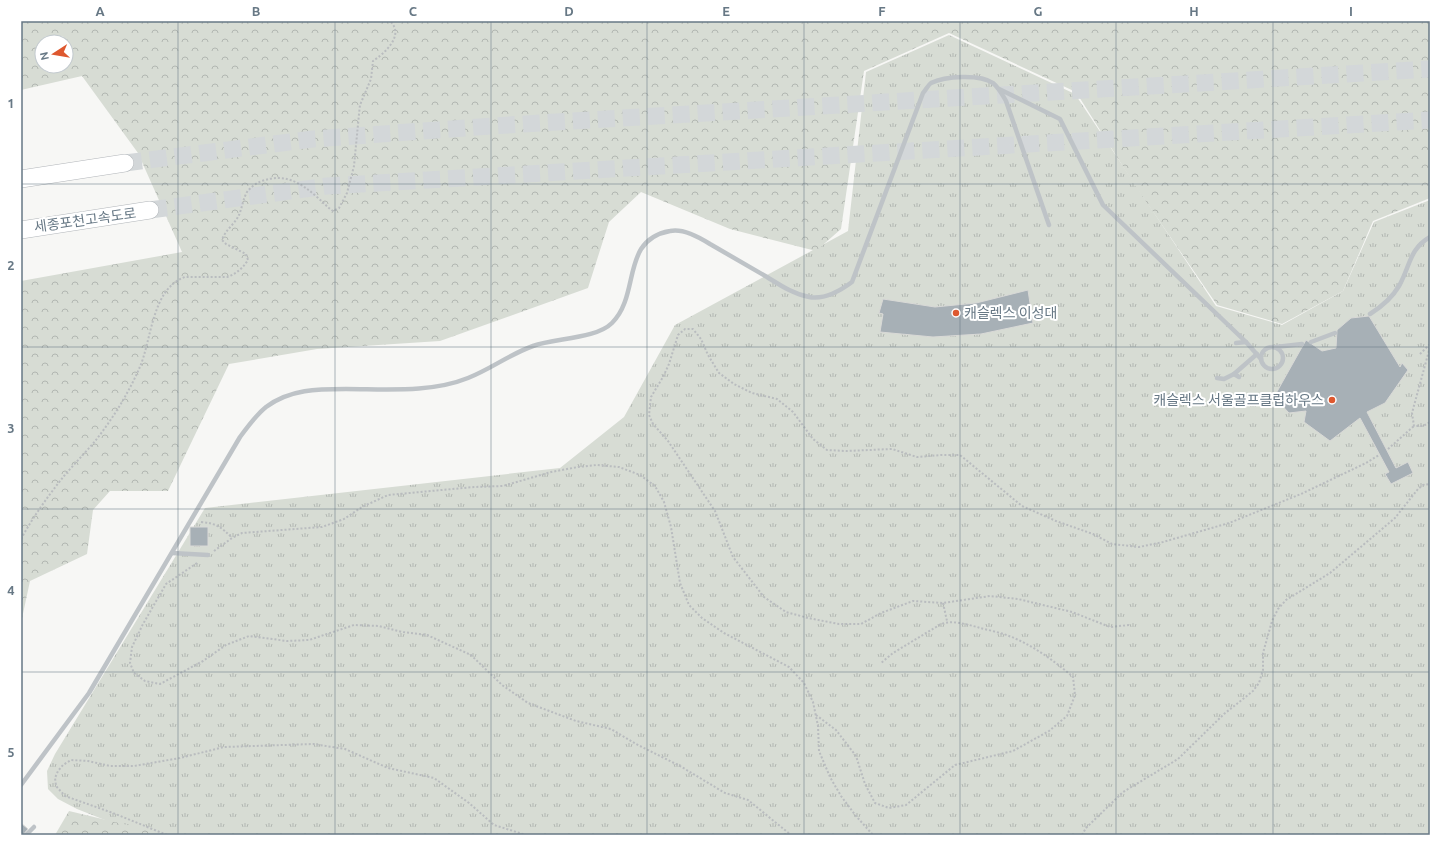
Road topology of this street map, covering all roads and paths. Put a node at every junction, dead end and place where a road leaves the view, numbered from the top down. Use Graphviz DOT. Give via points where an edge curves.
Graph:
graph roads {
  1 [pos="390,21"];
  2 [pos="1000,89"];
  3 [pos="125,163"];
  4 [pos="21,179"];
  5 [pos="150,210"];
  6 [pos="1049,225"];
  7 [pos="21,230"];
  8 [pos="1430,237"];
  9 [pos="1370,314"];
  10 [pos="1335,333"];
  11 [pos="1246,342"];
  12 [pos="1311,342"];
  13 [pos="1236,343"];
  14 [pos="1302,344"];
  15 [pos="1430,346"];
  16 [pos="1274,347"];
  17 [pos="1420,354"];
  18 [pos="1259,356"];
  19 [pos="1234,374"];
  20 [pos="1239,377"];
  21 [pos="1217,378"];
  22 [pos="1430,422"];
  23 [pos="1414,426"];
  24 [pos="1388,449"];
  25 [pos="1379,455"];
  26 [pos="1430,484"];
  27 [pos="201,522"];
  28 [pos="232,538"];
  29 [pos="21,540"];
  30 [pos="172,553"];
  31 [pos="208,555"];
  32 [pos="943,603"];
  33 [pos="947,621"];
  34 [pos="1129,625"];
  35 [pos="881,663"];
  36 [pos="815,714"];
  37 [pos="21,785"];
  38 [pos="34,827"];
  39 [pos="26,835"];
  40 [pos="167,835"];
  41 [pos="526,835"];
  42 [pos="791,835"];
  43 [pos="873,835"];
  44 [pos="1082,835"];
  1 -- 29 [label="path" via="396,33 392,44 373,61 371,79 360,109 354,166 347,193 339,208 333,211 302,185 286,178 267,179 252,186 247,192 238,218 223,235 222,240 246,254 248,260 233,275 185,277 178,279 169,287 157,308 140,368 123,401 97,438 44,503"];
  2 -- 6 [label="lane"];
  2 -- 11 [label="lane" via="1060,119 1103,205"];
  2 -- 30 [label="lane" via="992,82 963,77 930,84 917,107 852,282 840,291 810,298 792,292 700,238 670,230 657,235 639,250 620,313 612,324 601,331 534,345 461,381 411,389 295,392 266,407 240,436"];
  3 -- 4 [label="highway"];
  5 -- 7 [label="highway, 세종포천고속도로"];
  8 -- 9 [label="lane" via="1421,242 1414,251 1399,288 1385,304"];
  10 -- 12 [label="lane"];
  11 -- 13 [label="lane"];
  11 -- 18 [label="lane"];
  14 -- 16 [label="lane"];
  15 -- 17 [label="path"];
  15 -- 23 [label="path" via="1412,413"];
  16 -- 18 [label="lane" via="1264,350"];
  16 -- 18 [label="lane" via="1282,354 1282,362 1278,367 1268,368 1262,364"];
  18 -- 19 [label="lane"];
  19 -- 20 [label="lane"];
  19 -- 21 [label="lane" via="1224,379"];
  22 -- 23 [label="path" via="1423,426"];
  23 -- 24 [label="path"];
  25 -- 32 [label="path" via="1302,494 1229,523 1138,547 1112,544 1022,506 960,455 917,457 892,449 827,450 813,439 793,412 777,398 752,393 719,373 693,329 685,330 678,335 669,364 651,396 649,415 715,511 733,557 764,597 786,612 839,624 861,624 913,601"];
  26 -- 44 [label="path" via="1418,489 1395,518 1330,572 1286,600 1272,621 1263,653 1263,670 1253,691 1224,714 1178,759 1123,792"];
  27 -- 28 [label="path" via="224,528"];
  28 -- 31 [label="path"];
  28 -- 36 [label="path" via="242,533 322,527 344,519 388,495 503,486 578,467 619,467 640,475 655,486 664,502 671,527 680,583 689,605 702,618 724,633 789,667 804,683"];
  30 -- 31 [label="lane"];
  30 -- 37 [label="lane" via="89,693"];
  31 -- 42 [label="path" via="166,584 143,624 132,647 130,663 134,673 145,680 160,684 203,661 226,645 249,636 287,641 309,640 354,625 379,626 426,635 471,655 502,685 528,703 576,721 611,729 725,793 748,800"];
  32 -- 33 [label="path"];
  32 -- 34 [label="path" via="997,596 1072,612 1110,627"];
  33 -- 35 [label="path"];
  33 -- 36 [label="path" via="1010,636 1060,665 1073,677 1075,695 1067,716 1049,731 1014,751 955,765 906,805 889,808 874,803 856,756 836,730"];
  36 -- 43 [label="path" via="819,751 830,777 852,811"];
  38 -- 39 [label="lane"];
  40 -- 41 [label="path" via="65,796 56,786 55,778 58,771 71,760 110,766 134,766 180,758 224,746 313,744 345,749 388,768 434,778 494,825"];
}
